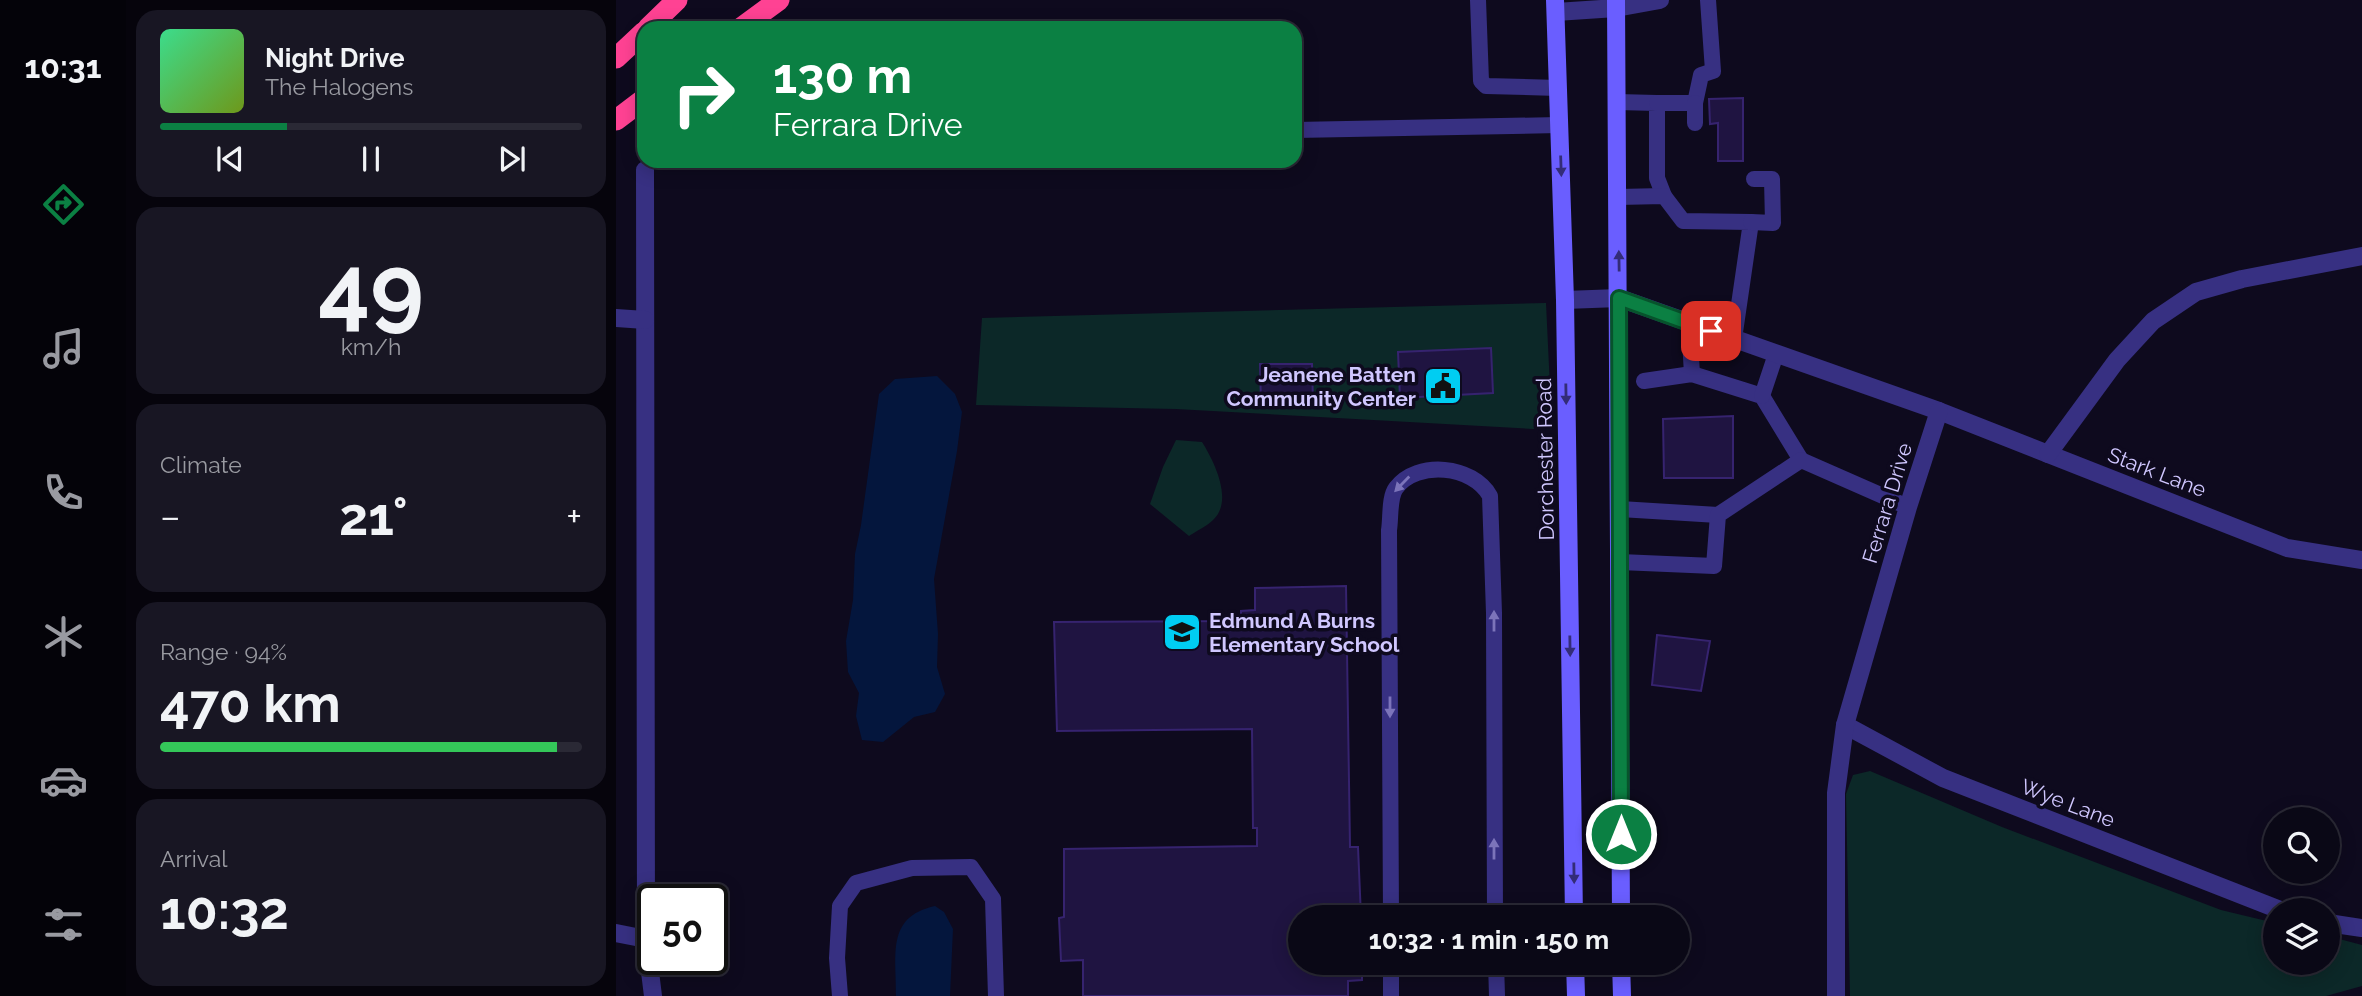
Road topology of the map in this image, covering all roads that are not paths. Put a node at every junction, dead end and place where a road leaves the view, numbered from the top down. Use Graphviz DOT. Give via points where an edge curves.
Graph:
graph roads {
  1 [pos="677,0"];
  2 [pos="779,0"];
  3 [pos="1478,0"];
  4 [pos="1660,0"];
  5 [pos="1708,0"];
  6 [pos="1616,4"];
  7 [pos="1555,6"];
  8 [pos="655,21"];
  9 [pos="750,21"];
  10 [pos="637,38"];
  11 [pos="616,58"];
  12 [pos="1558,88"];
  13 [pos="1617,102"];
  14 [pos="1657,103"];
  15 [pos="1695,103"];
  16 [pos="637,104"];
  17 [pos="616,120"];
  18 [pos="1695,123"];
  19 [pos="1559,125"];
  20 [pos="1302,130"];
  21 [pos="645,170"];
  22 [pos="1754,179"];
  23 [pos="1618,197"];
  24 [pos="1664,197"];
  25 [pos="1751,222"];
  26 [pos="2362,256"];
  27 [pos="1619,298"];
  28 [pos="1565,300"];
  29 [pos="616,318"];
  30 [pos="645,320"];
  31 [pos="1689,323"];
  32 [pos="1734,339"];
  33 [pos="1776,354"];
  34 [pos="1692,374"];
  35 [pos="1644,381"];
  36 [pos="1762,396"];
  37 [pos="1939,411"];
  38 [pos="2048,454"];
  39 [pos="1801,460"];
  40 [pos="1908,506"];
  41 [pos="1620,509"];
  42 [pos="1718,515"];
  43 [pos="2362,560"];
  44 [pos="1620,562"];
  45 [pos="1845,725"];
  46 [pos="646,884"];
  47 [pos="2263,903"];
  48 [pos="1391,905"];
  49 [pos="1495,905"];
  50 [pos="1574,905"];
  51 [pos="1621,905"];
  52 [pos="2340,925"];
  53 [pos="2362,928"];
  54 [pos="616,933"];
  55 [pos="637,937"];
  56 [pos="650,975"];
  57 [pos="1391,975"];
  58 [pos="1496,975"];
  59 [pos="1575,975"];
  60 [pos="1621,975"];
  61 [pos="653,996"];
  62 [pos="840,996"];
  63 [pos="996,996"];
  64 [pos="1391,996"];
  65 [pos="1497,996"];
  66 [pos="1576,996"];
  67 [pos="1622,996"];
  68 [pos="1836,996"];
  1 -- 8 [label="highway"];
  2 -- 9 [label="highway"];
  3 -- 12 [label="lane" via="1481,81 1486,86"];
  4 -- 6 [label="street"];
  5 -- 15 [label="lane" via="1713,71 1701,75"];
  6 -- 7 [label="street"];
  6 -- 13 [label="main road"];
  7 -- 12 [label="main road, Dorchester Road"];
  10 -- 11 [label="highway"];
  12 -- 19 [label="main road, Dorchester Road"];
  13 -- 14 [label="lane"];
  13 -- 23 [label="main road"];
  14 -- 15 [label="lane"];
  14 -- 24 [label="lane"];
  15 -- 18 [label="lane"];
  16 -- 17 [label="highway"];
  19 -- 20 [label="lane"];
  19 -- 28 [label="main road, Dorchester Road, one-way"];
  21 -- 30 [label="street"];
  22 -- 25 [label="lane" via="1772,179 1773,223"];
  23 -- 24 [label="lane"];
  27 -- 23 [label="main road, one-way"];
  24 -- 25 [label="lane" via="1684,221 1696,214"];
  25 -- 32 [label="lane"];
  26 -- 38 [label="street" via="2196,292 2153,321 2117,359"];
  27 -- 28 [label="street"];
  27 -- 31 [label="street"];
  27 -- 41 [label="main road"];
  28 -- 50 [label="main road, Dorchester Road, one-way"];
  29 -- 30 [label="street"];
  30 -- 46 [label="street"];
  31 -- 32 [label="street"];
  31 -- 34 [label="lane"];
  32 -- 33 [label="street"];
  33 -- 36 [label="lane"];
  33 -- 37 [label="street"];
  34 -- 35 [label="lane"];
  34 -- 36 [label="lane"];
  36 -- 39 [label="lane"];
  37 -- 38 [label="street, Stark Lane"];
  37 -- 40 [label="street, Ferrara Drive"];
  38 -- 43 [label="street, Stark Lane" via="2287,548"];
  39 -- 40 [label="lane"];
  39 -- 42 [label="lane"];
  40 -- 45 [label="street, Ferrara Drive"];
  41 -- 42 [label="lane"];
  41 -- 44 [label="main road"];
  42 -- 44 [label="lane" via="1714,566"];
  44 -- 51 [label="main road"];
  45 -- 47 [label="street, Wye Lane" via="1943,778"];
  45 -- 68 [label="street, Ferrara Drive" via="1836,793"];
  49 -- 48 [label="lane, one-way" via="1490,496 1477,481 1460,472 1420,471 1406,477 1394,491 1389,530"];
  52 -- 53 [label="street"];
  54 -- 55 [label="street"];
  56 -- 61 [label="street"];
  57 -- 64 [label="lane"];
  58 -- 65 [label="lane"];
  59 -- 66 [label="main road"];
  60 -- 67 [label="main road"];
  62 -- 63 [label="lane" via="840,906 856,883 912,868 971,867 993,899"];
}
